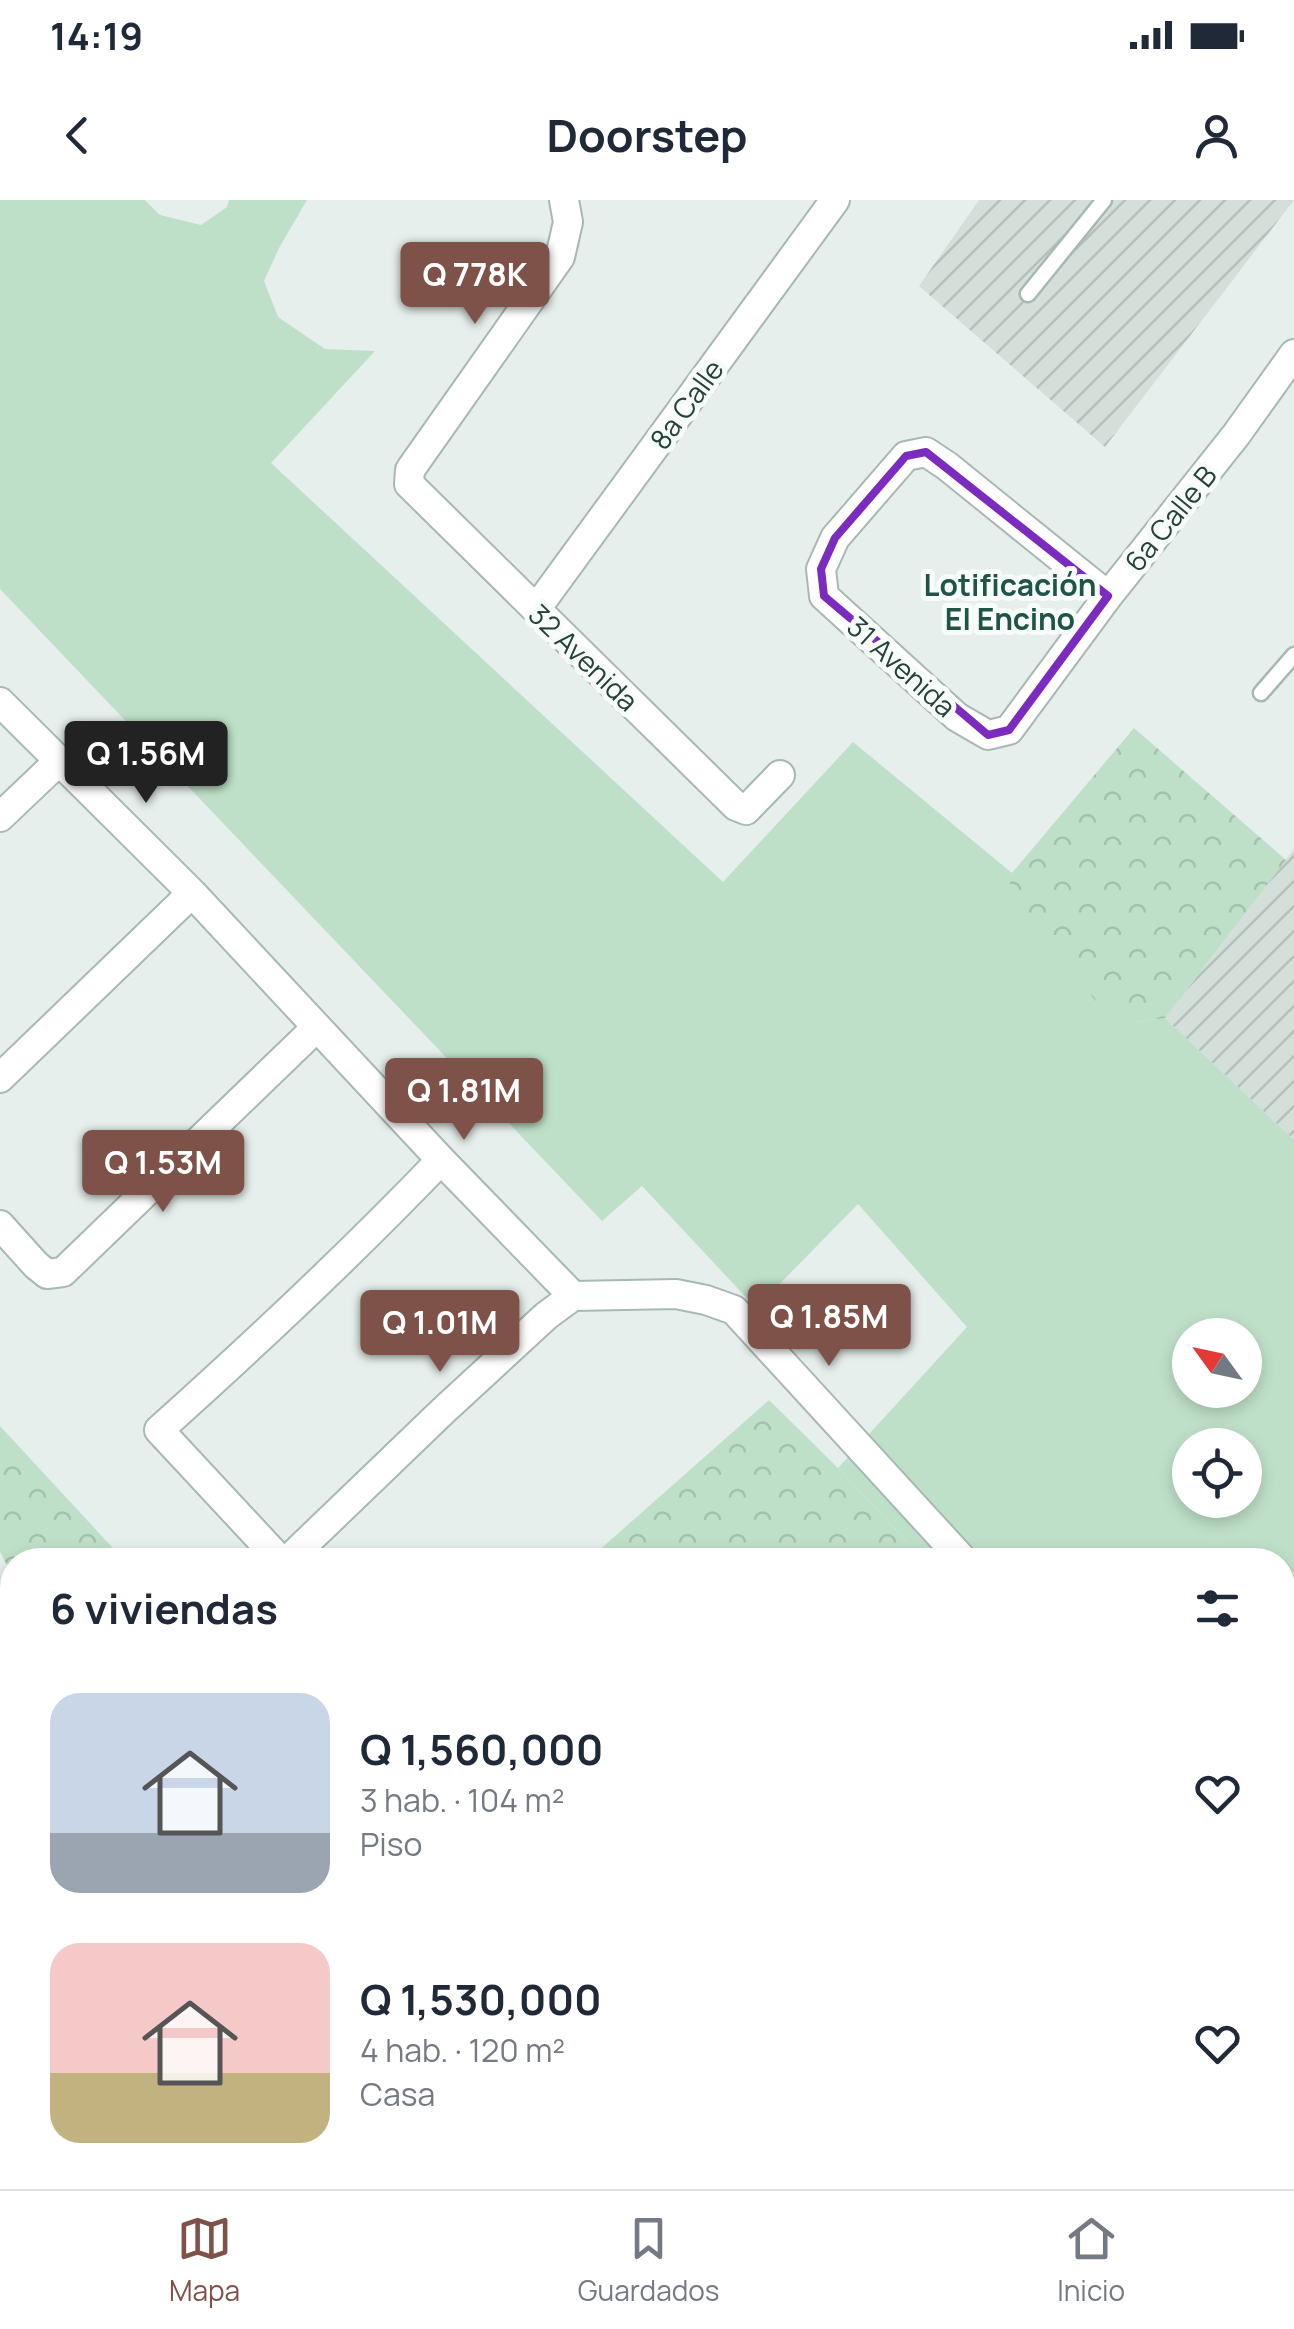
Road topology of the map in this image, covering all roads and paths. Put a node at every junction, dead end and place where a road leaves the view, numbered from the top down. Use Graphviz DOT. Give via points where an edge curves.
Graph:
graph roads {
  1 [pos="564,200"];
  2 [pos="835,200"];
  3 [pos="1104,200"];
  4 [pos="1028,294"];
  5 [pos="1294,354"];
  6 [pos="1108,596"];
  7 [pos="536,609"];
  8 [pos="1294,655"];
  9 [pos="1261,693"];
  10 [pos="0,702"];
  11 [pos="1009,730"];
  12 [pos="60,760"];
  13 [pos="780,775"];
  14 [pos="0,818"];
  15 [pos="192,893"];
  16 [pos="317,1027"];
  17 [pos="0,1078"];
  18 [pos="440,1160"];
  19 [pos="0,1226"];
  20 [pos="572,1296"];
  21 [pos="269,1548"];
  22 [pos="301,1548"];
  23 [pos="953,1548"];
  1 -- 7 [label="street, 32 Avenida" via="568,222 560,258 410,470 409,484"];
  2 -- 7 [label="street, 8a Calle"];
  3 -- 4 [label="lane"];
  5 -- 6 [label="street, 6a Calle B"];
  6 -- 11 [label="street, 6a Calle B"];
  6 -- 11 [label="street, 31 Avenida" via="926,452 906,456 835,538 821,569 824,596 957,717 988,735"];
  7 -- 13 [label="street, 32 Avenida" via="736,806 746,810"];
  8 -- 9 [label="lane"];
  10 -- 12 [label="street"];
  12 -- 14 [label="street"];
  12 -- 15 [label="street"];
  15 -- 16 [label="street"];
  15 -- 17 [label="street"];
  16 -- 18 [label="street"];
  16 -- 19 [label="street" via="63,1272 47,1274"];
  18 -- 20 [label="street"];
  18 -- 21 [label="street" via="159,1430"];
  20 -- 22 [label="street"];
  20 -- 23 [label="street" via="676,1294 734,1310"];
}
